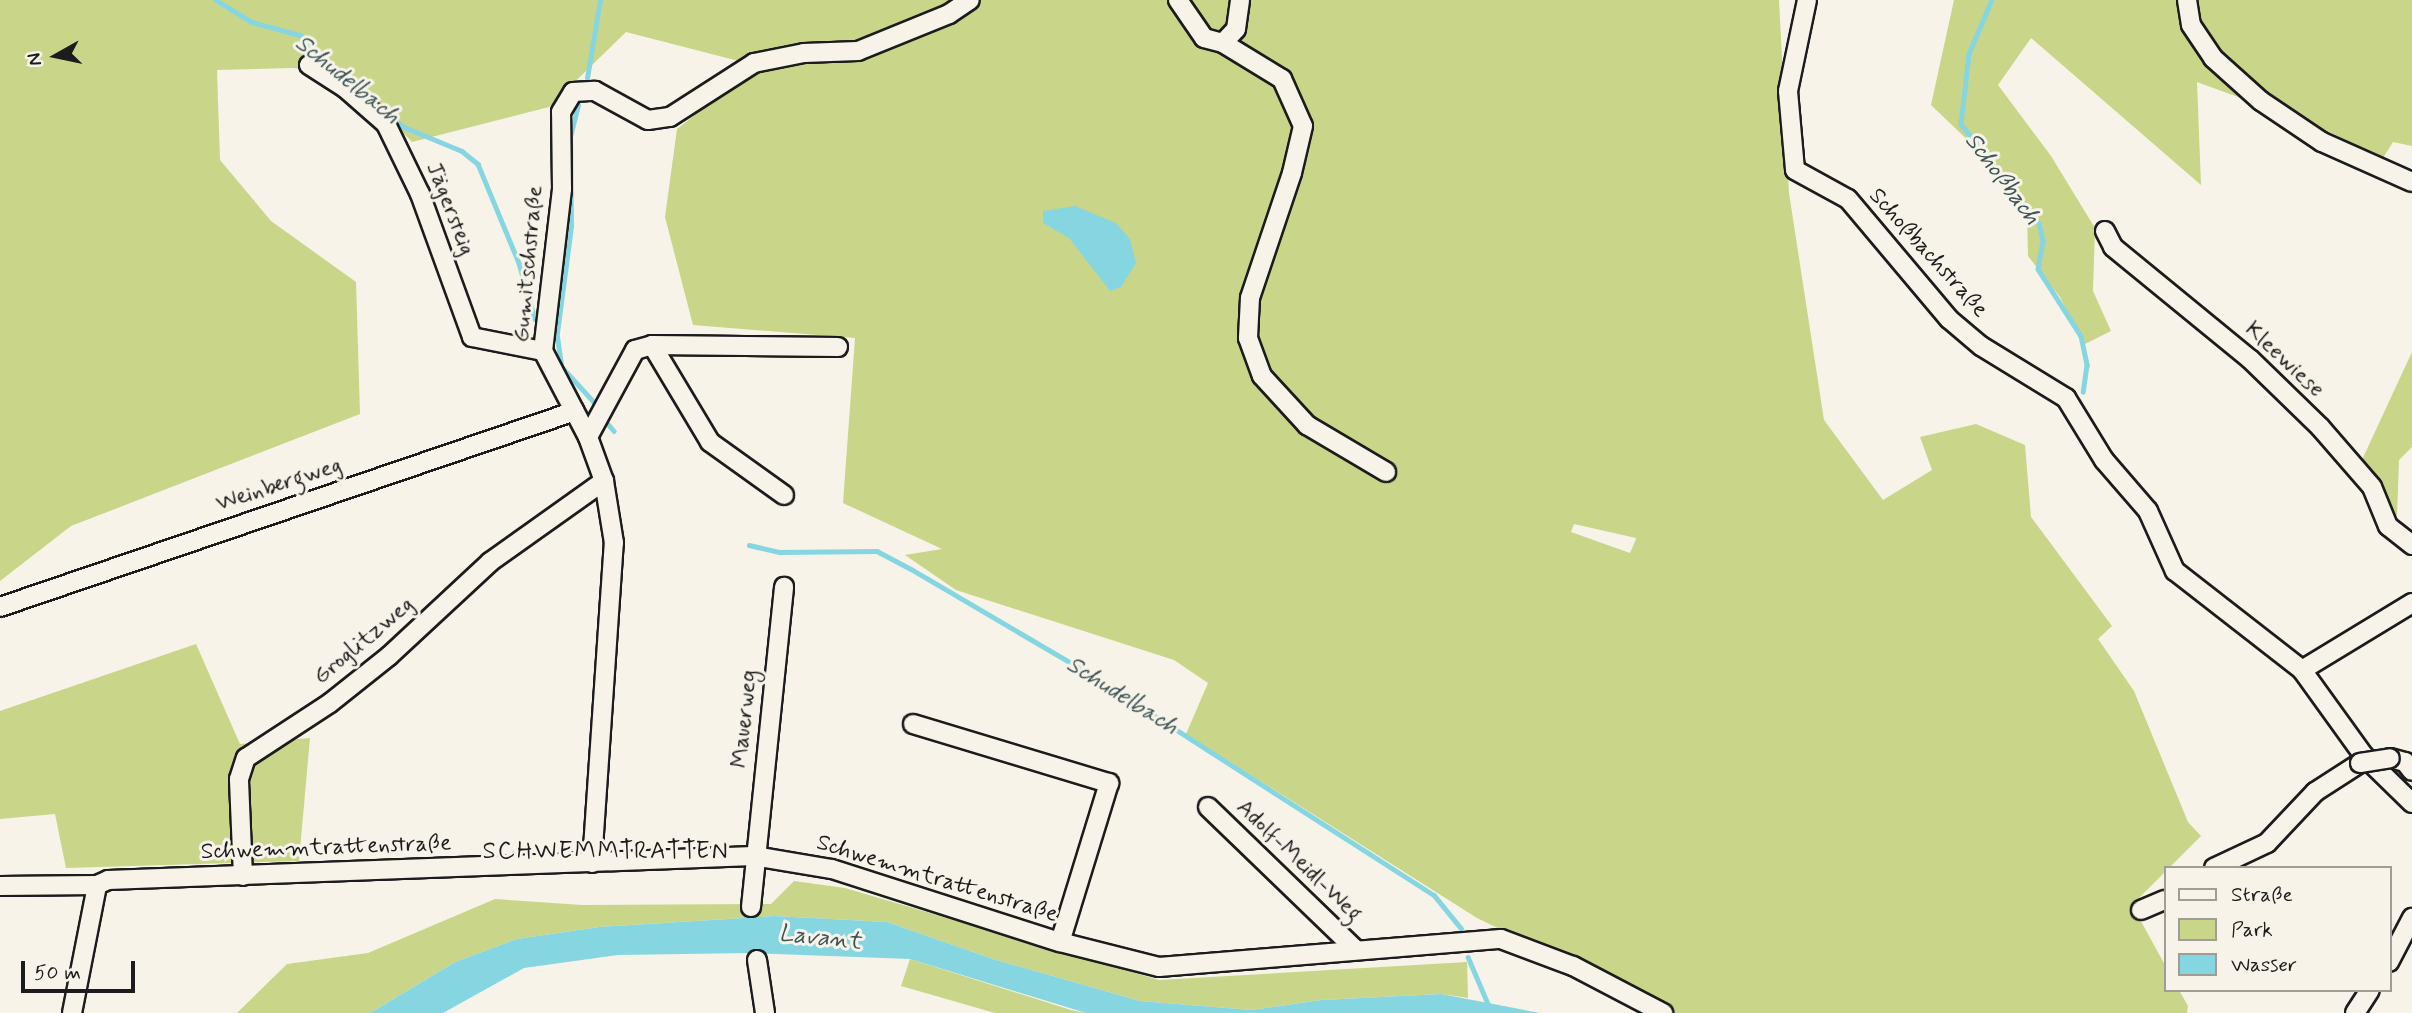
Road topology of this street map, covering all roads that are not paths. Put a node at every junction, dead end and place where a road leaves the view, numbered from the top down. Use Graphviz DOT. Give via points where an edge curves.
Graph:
graph roads {
  1 [pos="970,0"];
  2 [pos="1178,0"];
  3 [pos="1240,0"];
  4 [pos="1807,0"];
  5 [pos="2187,0"];
  6 [pos="1223,43"];
  7 [pos="309,65"];
  8 [pos="2412,182"];
  9 [pos="2105,231"];
  10 [pos="652,345"];
  11 [pos="838,347"];
  12 [pos="543,351"];
  13 [pos="575,411"];
  14 [pos="588,437"];
  15 [pos="1386,471"];
  16 [pos="604,481"];
  17 [pos="784,495"];
  18 [pos="2410,545"];
  19 [pos="784,587"];
  20 [pos="2412,603"];
  21 [pos="0,607"];
  22 [pos="2302,670"];
  23 [pos="913,724"];
  24 [pos="2412,771"];
  25 [pos="2412,803"];
  26 [pos="1208,807"];
  27 [pos="754,856"];
  28 [pos="592,863"];
  29 [pos="2218,866"];
  30 [pos="243,876"];
  31 [pos="0,886"];
  32 [pos="97,886"];
  33 [pos="2164,900"];
  34 [pos="751,907"];
  35 [pos="2141,911"];
  36 [pos="2412,918"];
  37 [pos="1059,942"];
  38 [pos="1356,950"];
  39 [pos="2391,958"];
  40 [pos="757,960"];
  41 [pos="2369,992"];
  42 [pos="72,1013"];
  43 [pos="765,1013"];
  44 [pos="1663,1013"];
  45 [pos="2355,1013"];
  1 -- 12 [label="street, Gumitschstraße" via="939,19 858,51 804,53 754,63 670,117 648,120 595,91 573,92 561,112 562,189"];
  2 -- 6 [label="street" via="1204,37"];
  3 -- 6 [label="street" via="1236,29"];
  4 -- 22 [label="street, Schoßbachstraße" via="1788,91 1795,170 1848,199 1949,320 1980,346 2066,398 2104,460 2148,510 2175,571"];
  5 -- 8 [label="street" via="2191,25 2213,58 2261,101 2322,142"];
  6 -- 15 [label="street" via="1282,79 1303,126 1250,298 1248,338 1262,376 1307,425"];
  7 -- 12 [label="street, Jägersteig" via="345,88 386,124 420,194 472,337"];
  9 -- 18 [label="street, Kleewiese" via="2113,247 2250,359 2320,427 2372,487 2388,526"];
  10 -- 11 [label="street"];
  10 -- 14 [label="street" via="635,350"];
  10 -- 17 [label="street" via="710,442"];
  12 -- 13 [label="street, Gumitschstraße"];
  13 -- 14 [label="street, Gumitschstraße"];
  13 -- 21 [label="street, Weinbergweg"];
  14 -- 16 [label="street, Gumitschstraße"];
  16 -- 28 [label="street, Gumitschstraße" via="614,543"];
  16 -- 30 [label="street, Groglitzweg" via="490,562 389,656 330,703 246,758 239,779"];
  19 -- 27 [label="street, Mauerweg"];
  20 -- 22 [label="street"];
  22 -- 25 [label="street, Schoßbachstraße" via="2364,756"];
  23 -- 37 [label="street" via="1109,783"];
  24 -- 29 [label="street, bridge" via="2405,762 2390,758 2360,764 2315,792 2267,843"];
  26 -- 38 [label="street, Adolf-Meidl-Weg"];
  27 -- 28 [label="street, Schwemmtrattenstraße"];
  27 -- 34 [label="street, Mauerweg"];
  27 -- 37 [label="street, Schwemmtrattenstraße" via="832,869"];
  28 -- 30 [label="street, Schwemmtrattenstraße"];
  30 -- 32 [label="street, Schwemmtrattenstraße" via="108,880"];
  31 -- 32 [label="street, Schwemmtrattenstraße"];
  32 -- 42 [label="street"];
  33 -- 35 [label="street"];
  36 -- 39 [label="street"];
  37 -- 38 [label="street, Schwemmtrattenstraße" via="1159,967"];
  38 -- 44 [label="street, Schwemmtrattenstraße" via="1501,939 1573,966"];
  40 -- 43 [label="street"];
  41 -- 45 [label="street"];
}
